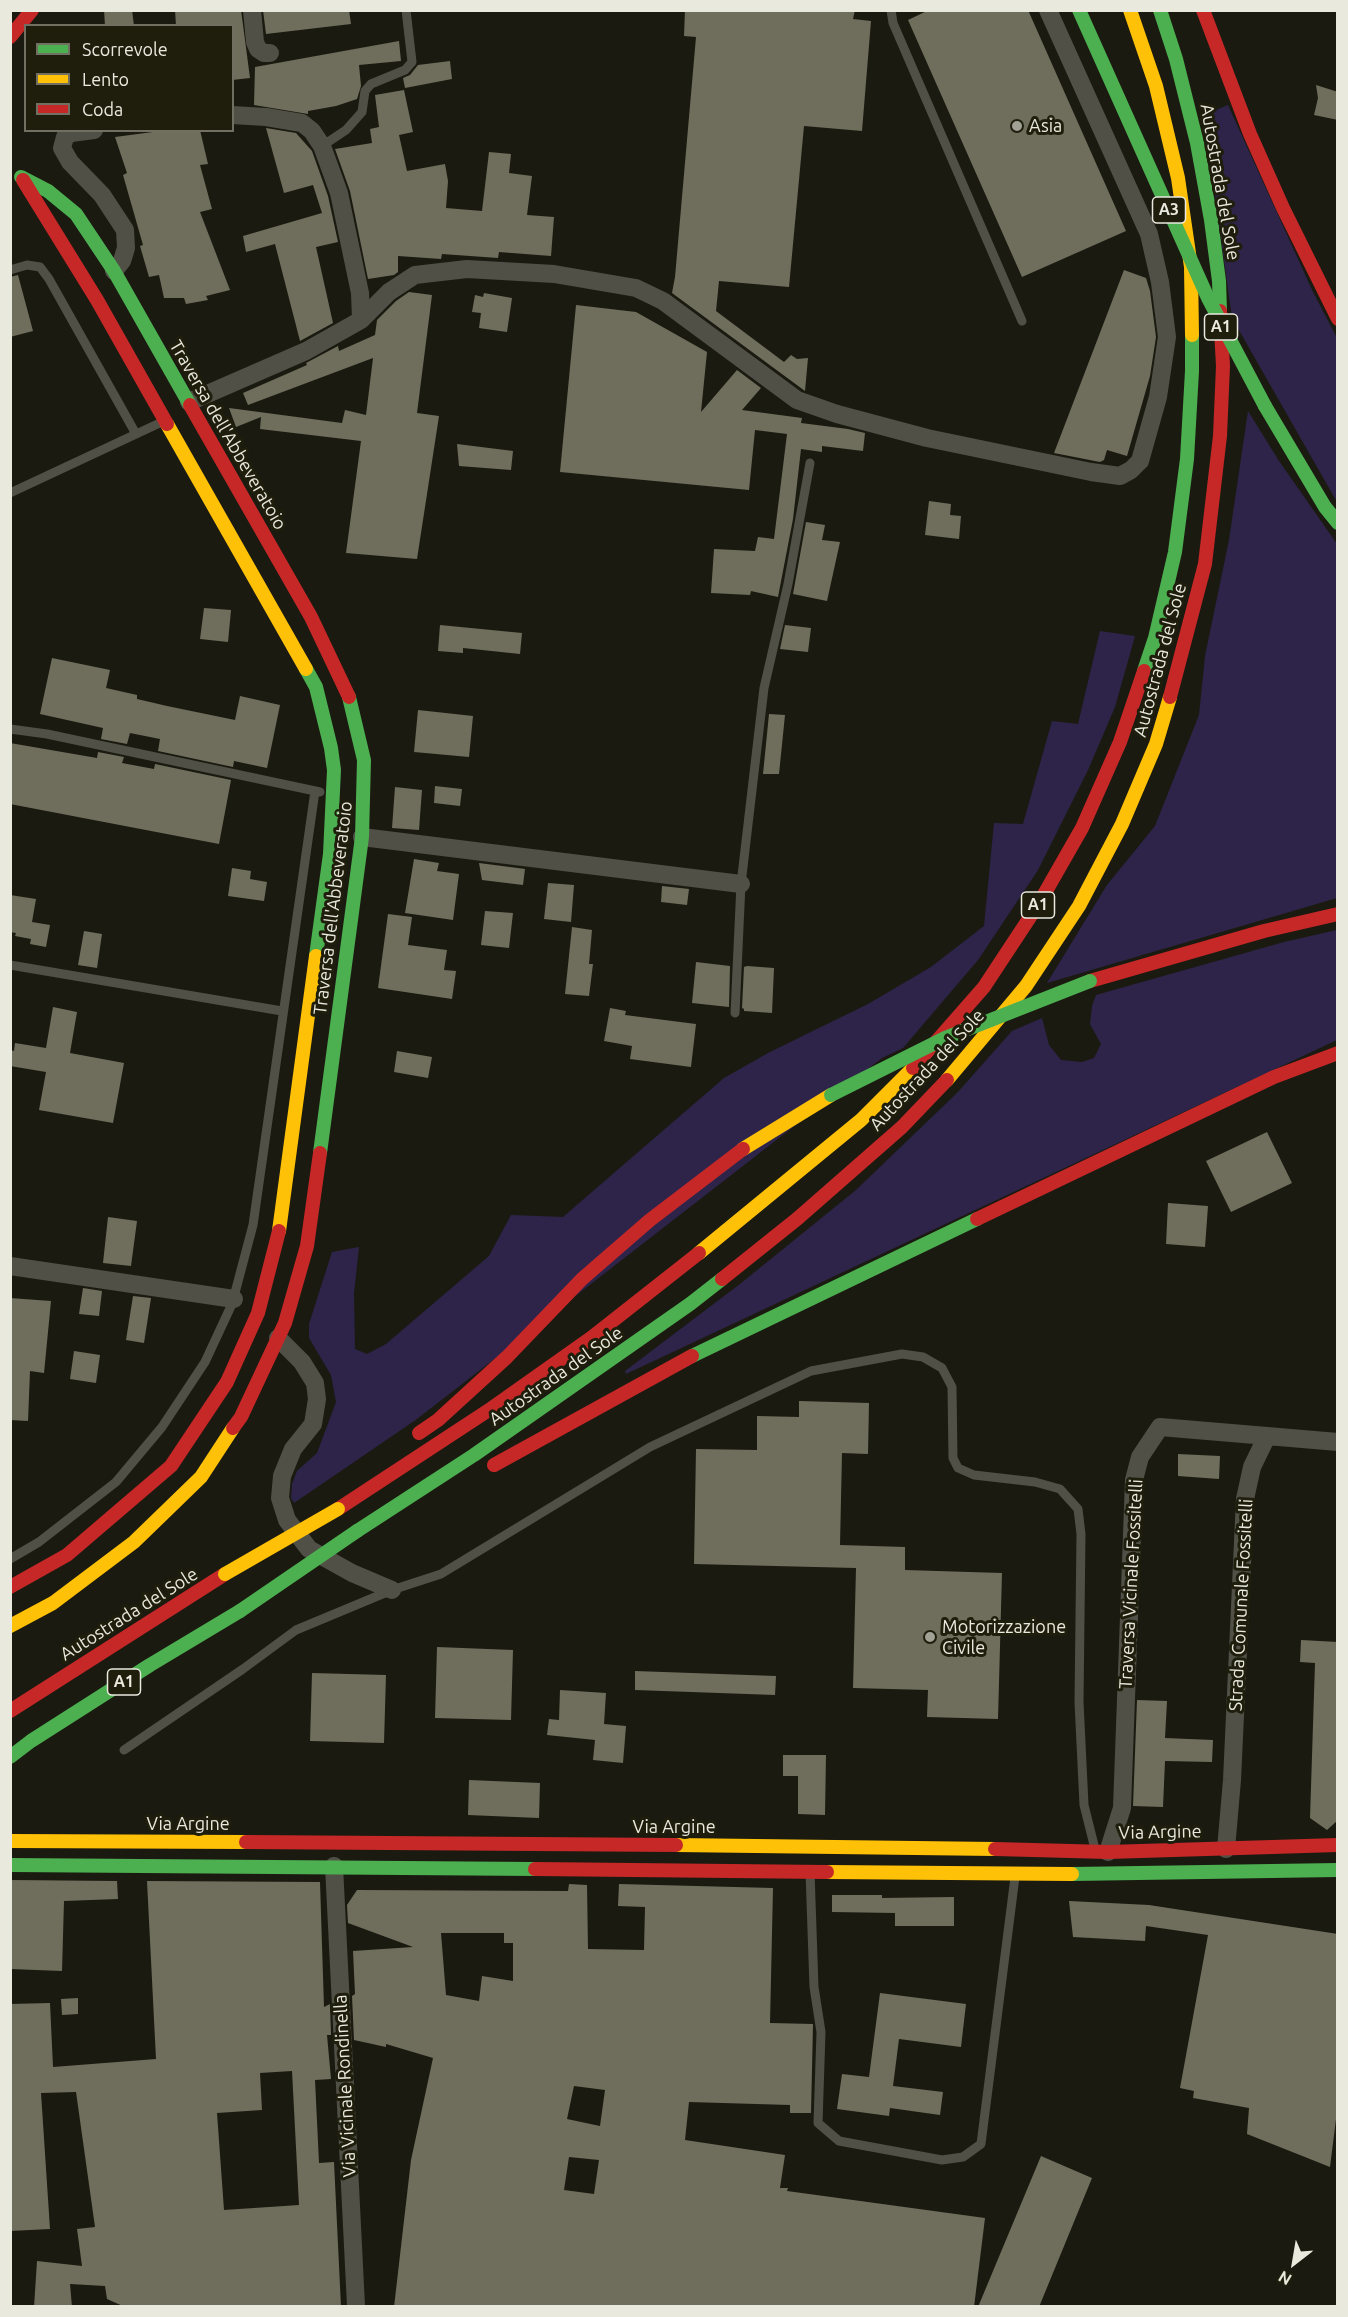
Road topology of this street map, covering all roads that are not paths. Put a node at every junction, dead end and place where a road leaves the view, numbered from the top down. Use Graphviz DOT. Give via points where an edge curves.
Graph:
graph roads {
  1 [pos="32,10"];
  2 [pos="252,10"];
  3 [pos="406,10"];
  4 [pos="891,10"];
  5 [pos="1048,10"];
  6 [pos="1079,10"];
  7 [pos="1130,10"];
  8 [pos="1160,10"];
  9 [pos="1203,10"];
  10 [pos="10,37"];
  11 [pos="270,53"];
  12 [pos="1221,59"];
  13 [pos="234,115"];
  14 [pos="79,132"];
  15 [pos="322,146"];
  16 [pos="10,165"];
  17 [pos="21,177"];
  18 [pos="1285,179"];
  19 [pos="10,270"];
  20 [pos="114,271"];
  21 [pos="1338,319"];
  22 [pos="361,320"];
  23 [pos="1022,321"];
  24 [pos="189,402"];
  25 [pos="164,421"];
  26 [pos="136,434"];
  27 [pos="810,463"];
  28 [pos="10,493"];
  29 [pos="1338,524"];
  30 [pos="10,729"];
  31 [pos="315,791"];
  32 [pos="334,795"];
  33 [pos="362,837"];
  34 [pos="741,884"];
  35 [pos="1338,914"];
  36 [pos="10,965"];
  37 [pos="282,1011"];
  38 [pos="735,1013"];
  39 [pos="1338,1053"];
  40 [pos="10,1266"];
  41 [pos="234,1299"];
  42 [pos="278,1338"];
  43 [pos="1266,1436"];
  44 [pos="410,1438"];
  45 [pos="1338,1442"];
  46 [pos="483,1471"];
  47 [pos="299,1515"];
  48 [pos="356,1549"];
  49 [pos="10,1559"];
  50 [pos="225,1574"];
  51 [pos="10,1587"];
  52 [pos="392,1590"];
  53 [pos="240,1611"];
  54 [pos="10,1626"];
  55 [pos="10,1711"];
  56 [pos="124,1750"];
  57 [pos="10,1757"];
  58 [pos="10,1841"];
  59 [pos="1338,1845"];
  60 [pos="1226,1849"];
  61 [pos="1102,1851"];
  62 [pos="10,1865"];
  63 [pos="334,1866"];
  64 [pos="810,1870"];
  65 [pos="1338,1870"];
  66 [pos="1015,1875"];
  67 [pos="356,2307"];
  1 -- 10 [label="main road"];
  2 -- 11 [label="street" via="258,50"];
  3 -- 15 [label="lane" via="412,62 405,70 371,84 365,91 362,112 346,130"];
  4 -- 23 [label="lane" via="893,23"];
  5 -- 22 [label="street" via="1149,234 1160,282 1167,337 1158,397 1140,461 1120,476 927,438 797,400 663,301 636,288 554,274 467,269 415,275 389,292"];
  6 -- 29 [label="main road, A3, bridge" via="1208,298 1265,406"];
  7 -- 50 [label="main road, Autostrada del Sole / A1, bridge" via="1156,86 1178,178 1191,267 1192,382 1187,459 1175,552 1155,638 1120,742 1082,828 1038,905 984,987 923,1058 861,1120 591,1338 338,1509"];
  8 -- 53 [label="main road, Autostrada del Sole / A1, bridge" via="1197,143 1211,220 1219,280 1220,436 1204,564 1156,744 1078,906 1026,986 963,1063 902,1127 797,1219 690,1304 474,1455"];
  9 -- 12 [label="main road"];
  12 -- 18 [label="main road"];
  12 -- 21 [label="main road" via="1255,145"];
  13 -- 15 [label="street" via="302,123"];
  14 -- 20 [label="street" via="65,137 62,148 102,195 125,230 126,248"];
  15 -- 22 [label="street" via="339,193 360,293"];
  16 -- 17 [label="main road, Traversa dell'Abbeveratoio"];
  17 -- 20 [label="main road, Traversa dell'Abbeveratoio" via="48,191 76,214"];
  17 -- 25 [label="main road, Traversa dell'Abbeveratoio" via="97,300"];
  19 -- 26 [label="lane" via="27,265 40,267"];
  20 -- 24 [label="main road, Traversa dell'Abbeveratoio"];
  22 -- 24 [label="street" via="306,351"];
  24 -- 33 [label="main road, Traversa dell'Abbeveratoio" via="311,617 348,692 364,760"];
  25 -- 26 [label="lane"];
  25 -- 32 [label="main road, Traversa dell'Abbeveratoio" via="316,687 331,748"];
  26 -- 28 [label="lane"];
  27 -- 34 [label="lane" via="764,688"];
  30 -- 31 [label="lane"];
  31 -- 32 [label="lane"];
  31 -- 37 [label="lane"];
  32 -- 51 [label="main road, Traversa dell'Abbeveratoio" via="330,854 277,1244 258,1313 226,1382 171,1466 68,1555"];
  33 -- 34 [label="street"];
  33 -- 42 [label="main road, Traversa dell'Abbeveratoio" via="307,1246"];
  34 -- 38 [label="lane"];
  35 -- 44 [label="main road, bridge" via="1242,936 1090,981 945,1038 831,1095 732,1156 650,1220 582,1279 464,1397"];
  36 -- 37 [label="lane"];
  37 -- 41 [label="lane" via="253,1225"];
  39 -- 46 [label="main road" via="1274,1077 670,1366"];
  40 -- 41 [label="street"];
  41 -- 49 [label="lane" via="205,1362 162,1427 116,1482 39,1542"];
  42 -- 52 [label="street" via="302,1362 315,1383 317,1399 313,1424 293,1449 282,1476 280,1498 287,1520 309,1549"];
  42 -- 54 [label="main road, Traversa dell'Abbeveratoio" via="241,1417 201,1477 134,1542 52,1603"];
  43 -- 45 [label="street"];
  43 -- 60 [label="street, Strada Comunale Fossitelli" via="1252,1467 1245,1499"];
  43 -- 61 [label="street, Traversa Vicinale Fossitelli" via="1160,1427 1140,1457 1134,1480 1122,1808"];
  47 -- 50 [label="main road, bridge"];
  48 -- 53 [label="main road, bridge"];
  50 -- 55 [label="main road, Autostrada del Sole / A1"];
  52 -- 56 [label="lane" via="296,1630"];
  52 -- 61 [label="lane" via="441,1574 650,1447 811,1371 902,1354 924,1357 942,1368 952,1388 953,1458 958,1468 1060,1489 1078,1509 1084,1805"];
  53 -- 57 [label="main road, Autostrada del Sole / A1"];
  58 -- 61 [label="main road, Via Argine"];
  59 -- 60 [label="main road, Via Argine"];
  60 -- 61 [label="main road, Via Argine"];
  62 -- 63 [label="main road"];
  63 -- 64 [label="main road"];
  63 -- 67 [label="street, Via Vicinale Rondinella"];
  64 -- 66 [label="main road"];
  64 -- 66 [label="lane" via="814,1987 821,2032 818,2123 839,2142 942,2160 963,2157 981,2144"];
  65 -- 66 [label="main road"];
}
